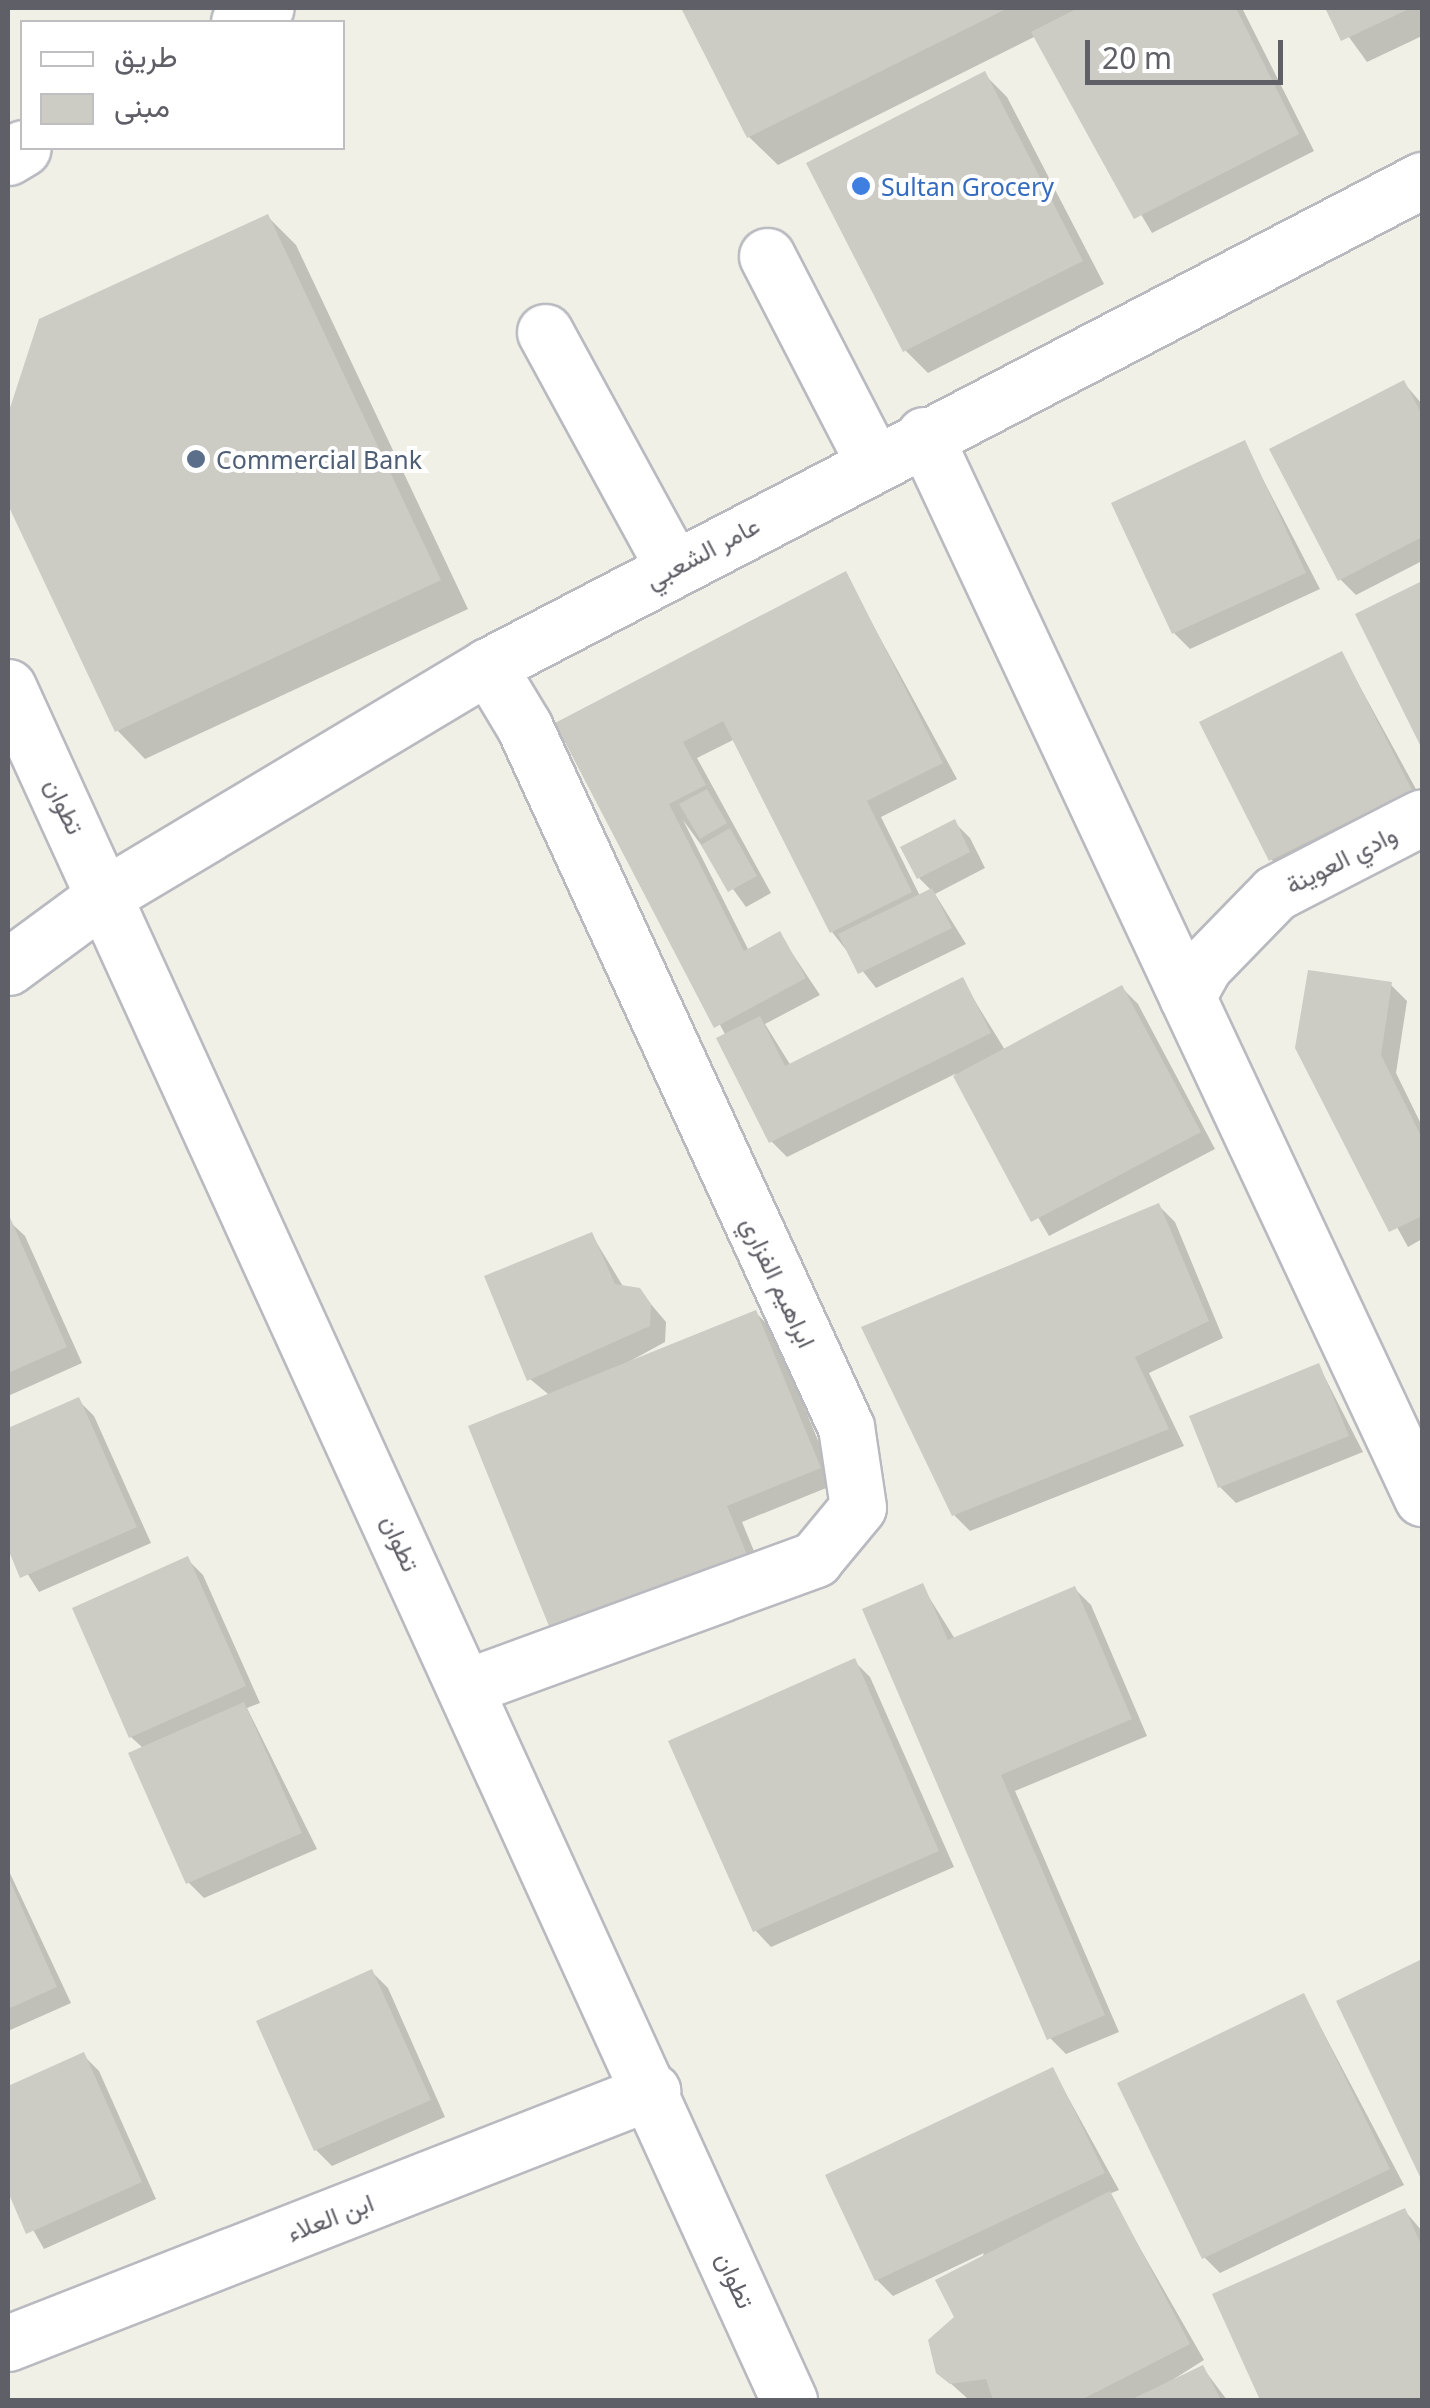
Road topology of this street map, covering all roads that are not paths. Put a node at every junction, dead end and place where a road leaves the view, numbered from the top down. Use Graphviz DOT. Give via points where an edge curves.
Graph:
graph roads {
  1 [pos="265,8"];
  2 [pos="243,20"];
  3 [pos="1422,180"];
  4 [pos="767,256"];
  5 [pos="545,332"];
  6 [pos="924,435"];
  7 [pos="874,462"];
  8 [pos="674,567"];
  9 [pos="488,666"];
  10 [pos="8,687"];
  11 [pos="1422,818"];
  12 [pos="107,894"];
  13 [pos="8,967"];
  14 [pos="1188,997"];
  15 [pos="1422,1498"];
  16 [pos="466,1688"];
  17 [pos="652,2090"];
  18 [pos="8,2344"];
  19 [pos="789,2400"];
  1 -- 2 [label="street"];
  3 -- 6 [label="street, عامر الشعبي"];
  4 -- 7 [label="street"];
  5 -- 8 [label="street"];
  6 -- 7 [label="street, عامر الشعبي"];
  6 -- 14 [label="street"];
  7 -- 8 [label="street, عامر الشعبي"];
  8 -- 9 [label="street, عامر الشعبي"];
  9 -- 12 [label="street, عامر الشعبي"];
  9 -- 16 [label="street, ابراهيم الفزاري" via="524,726 846,1427 858,1507 815,1560"];
  10 -- 12 [label="street, تطوان"];
  11 -- 14 [label="street, وادي العوينة" via="1275,893 1204,965"];
  12 -- 13 [label="street, عامر الشعبي"];
  12 -- 16 [label="street, تطوان"];
  14 -- 15 [label="street"];
  16 -- 17 [label="street, تطوان"];
  17 -- 18 [label="street, ابن العلاء"];
  17 -- 19 [label="street, تطوان"];
}
